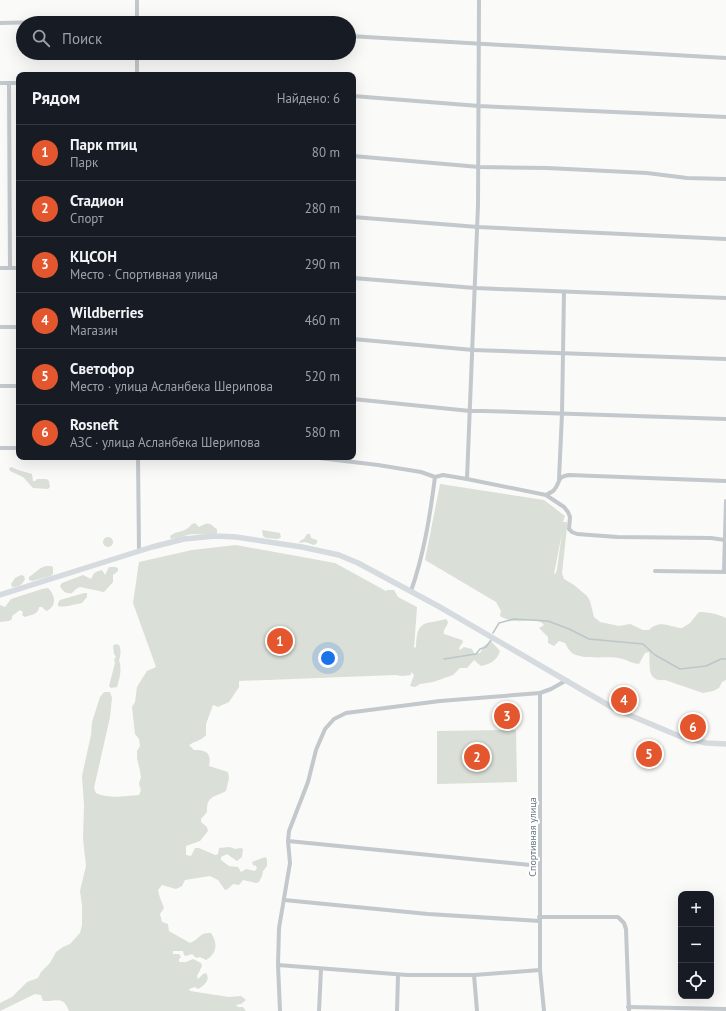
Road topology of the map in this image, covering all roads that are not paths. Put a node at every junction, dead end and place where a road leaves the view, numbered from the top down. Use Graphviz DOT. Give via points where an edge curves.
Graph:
graph roads {
  1 [pos="137,0"];
  2 [pos="479,0"];
  3 [pos="137,16"];
  4 [pos="0,23"];
  5 [pos="16,23"];
  6 [pos="356,36"];
  7 [pos="479,43"];
  8 [pos="726,58"];
  9 [pos="137,60"];
  10 [pos="137,72"];
  11 [pos="0,83"];
  12 [pos="9,83"];
  13 [pos="16,83"];
  14 [pos="356,96"];
  15 [pos="479,106"];
  16 [pos="726,117"];
  17 [pos="356,156"];
  18 [pos="479,167"];
  19 [pos="726,179"];
  20 [pos="356,217"];
  21 [pos="478,227"];
  22 [pos="726,239"];
  23 [pos="0,268"];
  24 [pos="10,268"];
  25 [pos="16,268"];
  26 [pos="356,278"];
  27 [pos="475,288"];
  28 [pos="564,292"];
  29 [pos="726,298"];
  30 [pos="0,327"];
  31 [pos="16,327"];
  32 [pos="356,339"];
  33 [pos="473,350"];
  34 [pos="563,353"];
  35 [pos="726,359"];
  36 [pos="0,386"];
  37 [pos="16,386"];
  38 [pos="356,399"];
  39 [pos="470,411"];
  40 [pos="562,414"];
  41 [pos="726,419"];
  42 [pos="0,448"];
  43 [pos="16,448"];
  44 [pos="138,460"];
  45 [pos="336,460"];
  46 [pos="435,477"];
  47 [pos="467,479"];
  48 [pos="559,479"];
  49 [pos="726,481"];
  50 [pos="546,495"];
  51 [pos="726,501"];
  52 [pos="726,531"];
  53 [pos="725,540"];
  54 [pos="139,551"];
  55 [pos="655,571"];
  56 [pos="725,572"];
  57 [pos="411,591"];
  58 [pos="0,595"];
  59 [pos="567,680"];
  60 [pos="540,693"];
  61 [pos="726,744"];
  62 [pos="288,841"];
  63 [pos="540,866"];
  64 [pos="284,900"];
  65 [pos="540,919"];
  66 [pos="278,965"];
  67 [pos="321,969"];
  68 [pos="540,970"];
  69 [pos="398,975"];
  70 [pos="474,975"];
  71 [pos="628,1009"];
  72 [pos="726,1009"];
  73 [pos="280,1011"];
  74 [pos="319,1011"];
  75 [pos="397,1011"];
  76 [pos="476,1011"];
  77 [pos="544,1011"];
  1 -- 3 [label="street"];
  2 -- 7 [label="street"];
  4 -- 5 [label="street"];
  6 -- 7 [label="street"];
  7 -- 8 [label="street"];
  7 -- 15 [label="street"];
  9 -- 10 [label="street"];
  11 -- 12 [label="street"];
  12 -- 13 [label="street"];
  12 -- 24 [label="street"];
  14 -- 15 [label="street"];
  15 -- 16 [label="street"];
  15 -- 18 [label="street"];
  17 -- 18 [label="street"];
  18 -- 19 [label="street" via="548,168"];
  18 -- 21 [label="street"];
  20 -- 21 [label="street"];
  21 -- 22 [label="street"];
  21 -- 27 [label="street"];
  23 -- 24 [label="street"];
  24 -- 25 [label="street"];
  26 -- 27 [label="street"];
  27 -- 28 [label="street"];
  27 -- 33 [label="street"];
  28 -- 29 [label="street"];
  28 -- 34 [label="street"];
  30 -- 31 [label="street"];
  32 -- 33 [label="street"];
  33 -- 34 [label="street"];
  33 -- 39 [label="street"];
  34 -- 35 [label="street"];
  34 -- 40 [label="street"];
  36 -- 37 [label="street"];
  38 -- 39 [label="street"];
  39 -- 40 [label="street"];
  39 -- 47 [label="street"];
  40 -- 41 [label="street"];
  40 -- 48 [label="street"];
  42 -- 43 [label="street"];
  44 -- 54 [label="street"];
  45 -- 46 [label="street" via="421,472"];
  46 -- 47 [label="street" via="443,475"];
  46 -- 57 [label="street" via="427,537"];
  47 -- 50 [label="street"];
  48 -- 49 [label="street" via="569,475"];
  48 -- 50 [label="street" via="554,490"];
  50 -- 53 [label="street" via="568,512 569,529 577,534"];
  51 -- 52 [label="street"];
  52 -- 53 [label="street"];
  53 -- 56 [label="street"];
  54 -- 57 [label="main road" via="184,539 208,537 264,541 339,555"];
  54 -- 58 [label="main road"];
  55 -- 56 [label="street"];
  57 -- 59 [label="main road"];
  59 -- 60 [label="street"];
  59 -- 61 [label="main road" via="615,709 656,727 706,743"];
  60 -- 62 [label="street" via="440,701 346,713 334,719 325,728 316,750"];
  60 -- 63 [label="street, Спортивная улица"];
  62 -- 63 [label="street"];
  62 -- 64 [label="street" via="290,863"];
  63 -- 65 [label="street, Спортивная улица"];
  64 -- 65 [label="street" via="428,914"];
  64 -- 66 [label="street" via="279,928"];
  65 -- 68 [label="street, Спортивная улица"];
  65 -- 71 [label="street" via="621,919 626,928"];
  66 -- 67 [label="street"];
  66 -- 73 [label="street"];
  67 -- 69 [label="street"];
  67 -- 74 [label="street"];
  68 -- 70 [label="street"];
  68 -- 77 [label="street, Спортивная улица"];
  69 -- 70 [label="street"];
  69 -- 75 [label="street"];
  70 -- 76 [label="street"];
  71 -- 72 [label="street"];
}
